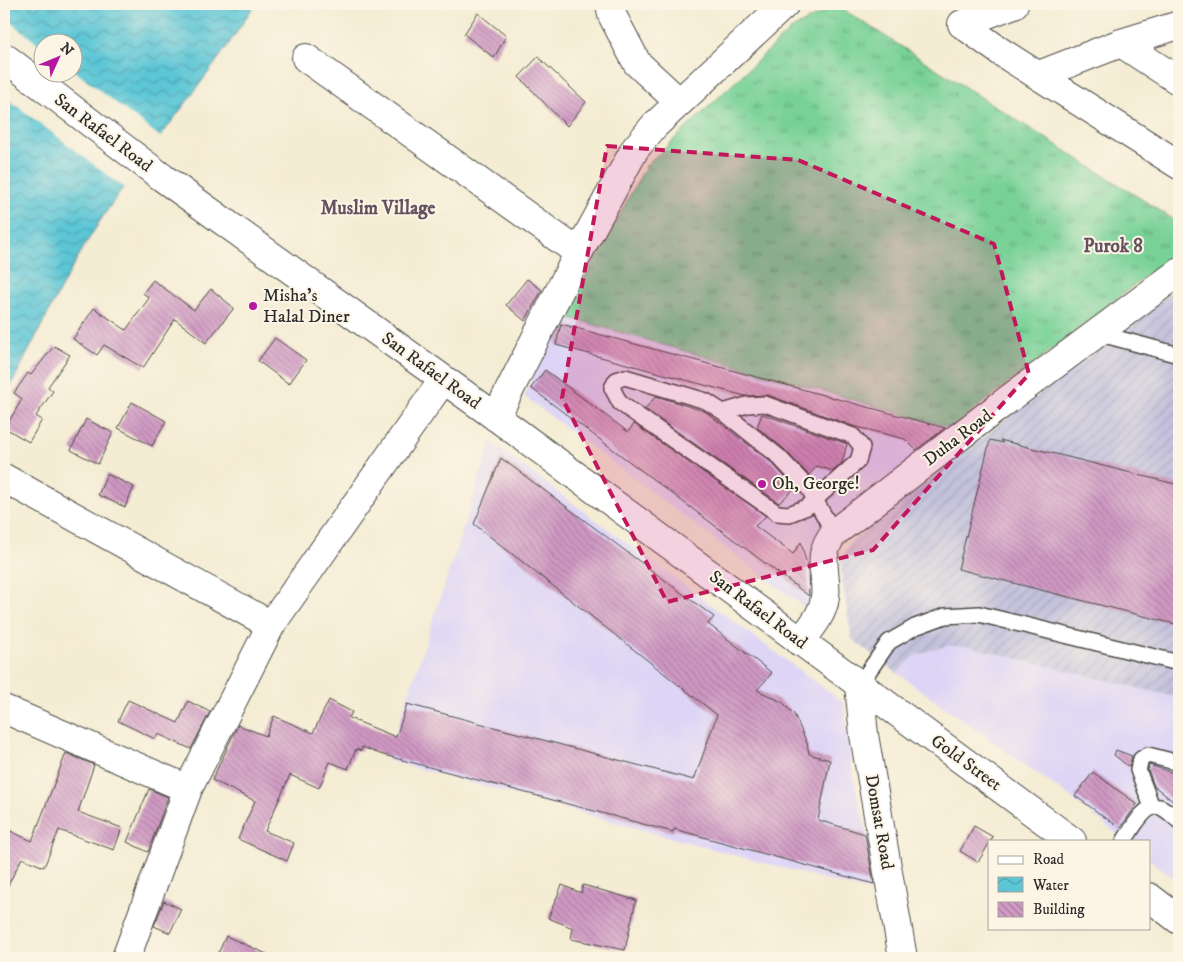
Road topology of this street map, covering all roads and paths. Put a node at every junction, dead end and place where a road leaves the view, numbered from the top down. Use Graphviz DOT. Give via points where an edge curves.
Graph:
graph roads {
  1 [pos="610,4"];
  2 [pos="785,4"];
  3 [pos="1014,4"];
  4 [pos="1179,25"];
  5 [pos="1121,43"];
  6 [pos="4,57"];
  7 [pos="306,58"];
  8 [pos="1039,75"];
  9 [pos="1179,81"];
  10 [pos="679,102"];
  11 [pos="1179,166"];
  12 [pos="579,253"];
  13 [pos="1179,272"];
  14 [pos="1098,333"];
  15 [pos="1179,355"];
  16 [pos="444,380"];
  17 [pos="723,412"];
  18 [pos="496,417"];
  19 [pos="4,478"];
  20 [pos="816,500"];
  21 [pos="834,534"];
  22 [pos="271,625"];
  23 [pos="800,642"];
  24 [pos="1179,664"];
  25 [pos="859,685"];
  26 [pos="4,709"];
  27 [pos="1179,763"];
  28 [pos="188,789"];
  29 [pos="1152,807"];
  30 [pos="1179,821"];
  31 [pos="1071,840"];
  32 [pos="1125,840"];
  33 [pos="1150,898"];
  34 [pos="1179,920"];
  35 [pos="126,958"];
  36 [pos="903,958"];
  1 -- 10 [label="street" via="612,15 637,63"];
  2 -- 10 [label="street"];
  3 -- 8 [label="street" via="962,24"];
  4 -- 5 [label="street"];
  5 -- 8 [label="street"];
  5 -- 9 [label="street"];
  6 -- 16 [label="street, San Rafael Road" via="163,178"];
  7 -- 12 [label="street"];
  8 -- 11 [label="street"];
  10 -- 12 [label="street" via="635,149"];
  12 -- 18 [label="street"];
  13 -- 14 [label="street, Duha Road"];
  14 -- 15 [label="lane"];
  14 -- 21 [label="street, Duha Road"];
  16 -- 18 [label="street, San Rafael Road"];
  16 -- 22 [label="street"];
  17 -- 20 [label="lane" via="778,456"];
  17 -- 20 [label="lane" via="765,404 859,441 862,447 858,461"];
  17 -- 20 [label="lane" via="706,401 625,377 616,380 612,388 620,402 777,513 799,512"];
  18 -- 23 [label="street, San Rafael Road"];
  19 -- 22 [label="street"];
  20 -- 21 [label="lane"];
  21 -- 23 [label="street, Duha Road" via="826,543 822,556 825,597 822,609"];
  22 -- 28 [label="street"];
  23 -- 25 [label="street, San Rafael Road"];
  24 -- 25 [label="lane" via="979,614 945,616 915,627 889,642"];
  25 -- 31 [label="street, Gold Street"];
  25 -- 36 [label="street, Domsat Road" via="864,735"];
  26 -- 28 [label="street"];
  27 -- 29 [label="lane" via="1148,755 1141,759 1138,770"];
  28 -- 35 [label="street"];
  29 -- 30 [label="lane" via="1159,807"];
  29 -- 32 [label="lane" via="1145,811"];
  33 -- 34 [label="street"];
}
